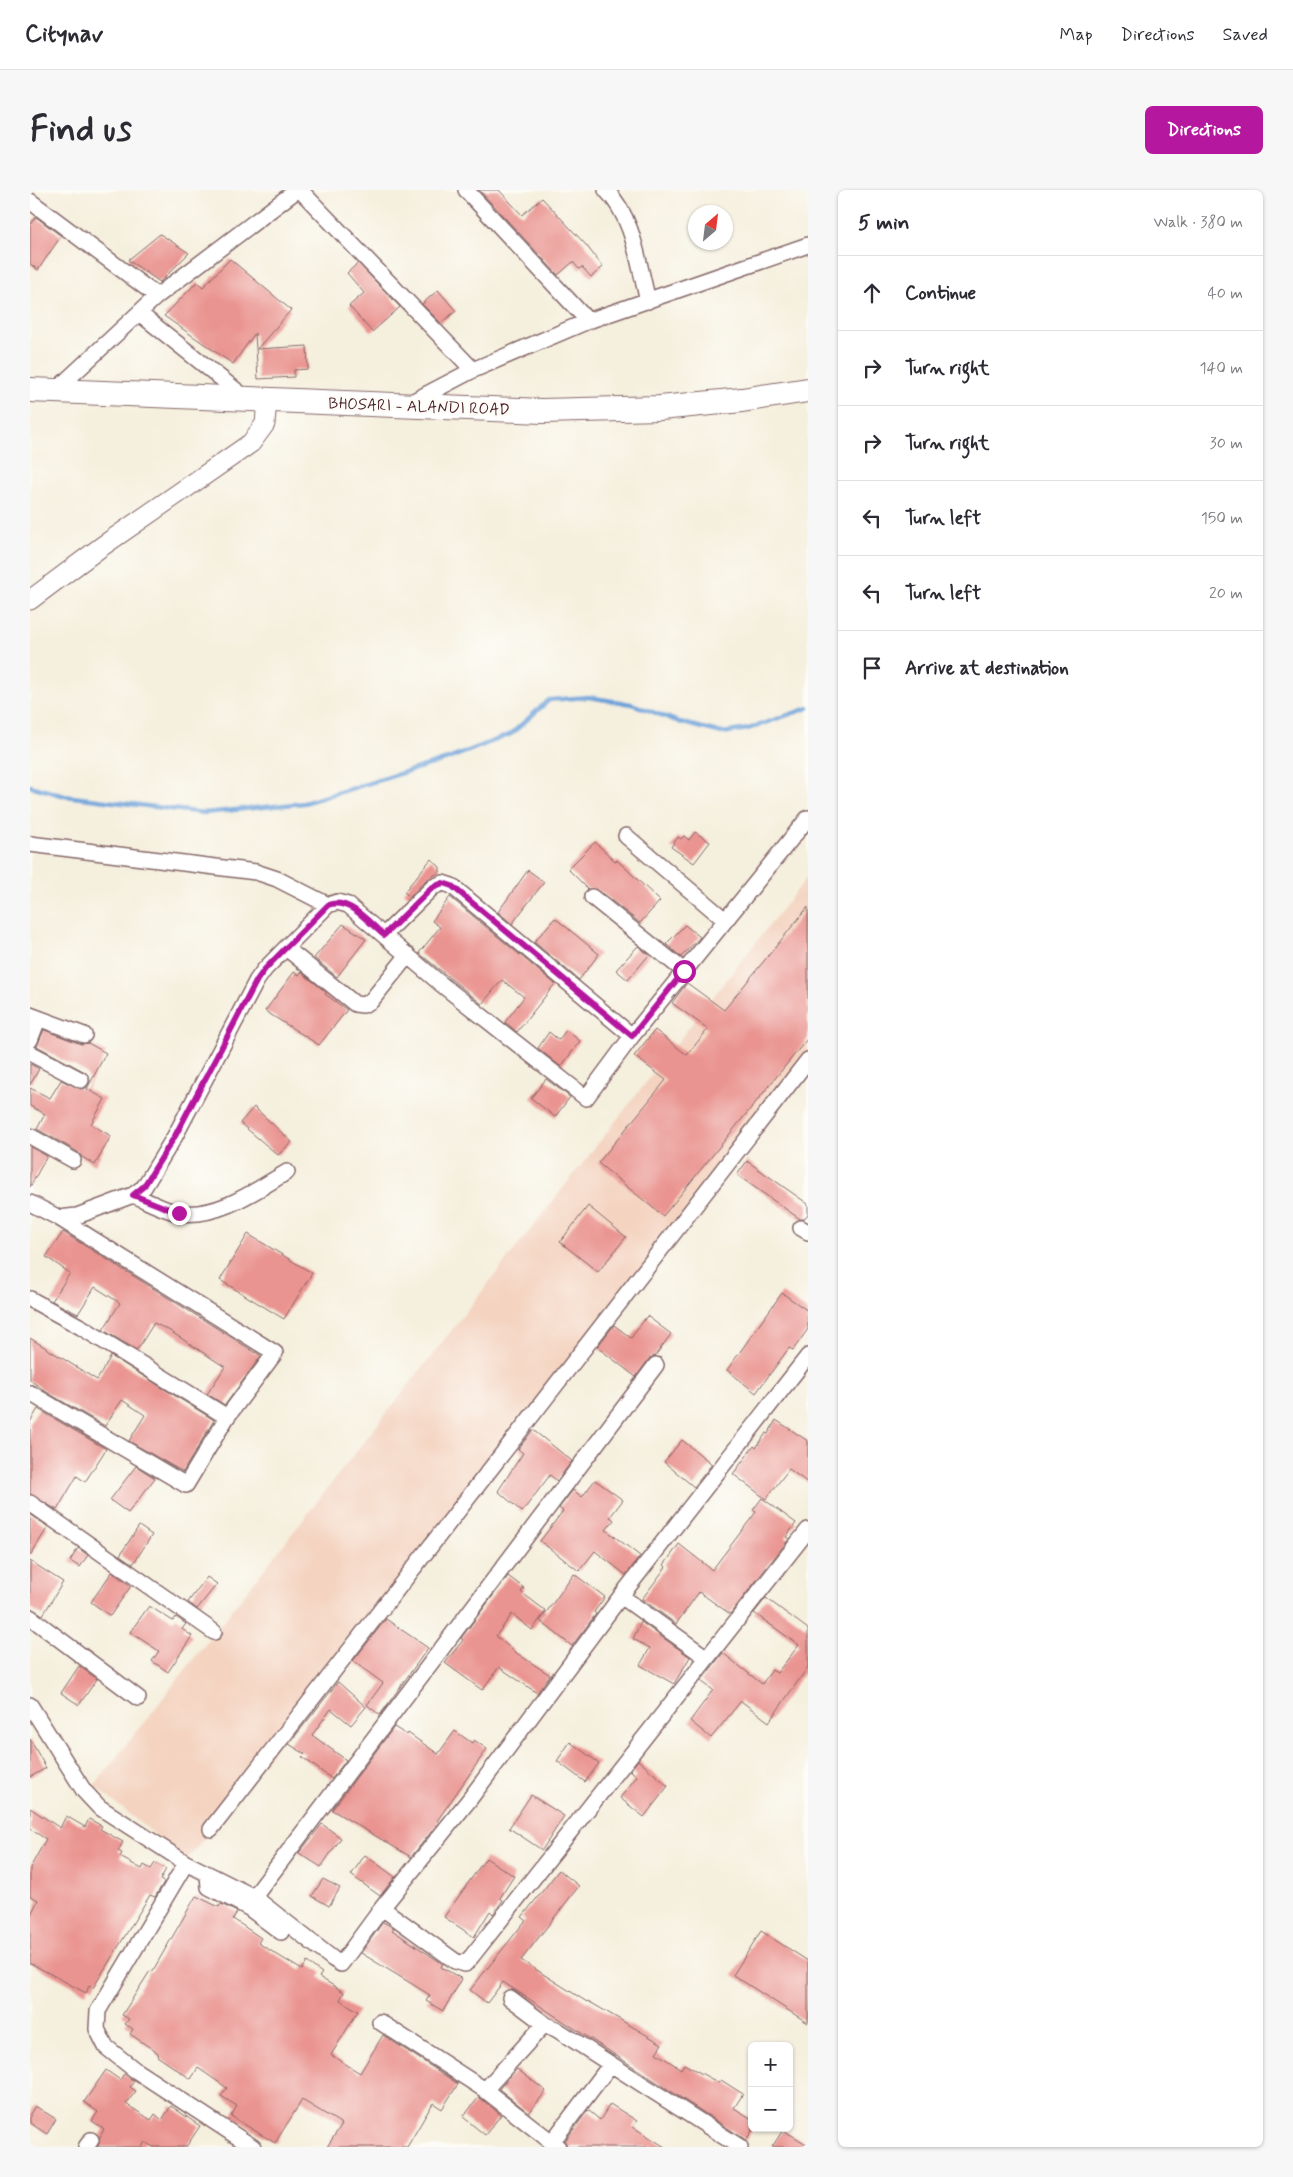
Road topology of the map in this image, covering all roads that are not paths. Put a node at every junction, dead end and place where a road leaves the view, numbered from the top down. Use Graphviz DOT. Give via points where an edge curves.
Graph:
graph roads {
  1 [pos="298,190"];
  2 [pos="466,190"];
  3 [pos="606,190"];
  4 [pos="30,201"];
  5 [pos="808,245"];
  6 [pos="157,296"];
  7 [pos="648,301"];
  8 [pos="139,313"];
  9 [pos="588,321"];
  10 [pos="473,370"];
  11 [pos="30,390"];
  12 [pos="808,390"];
  13 [pos="55,391"];
  14 [pos="258,400"];
  15 [pos="404,406"];
  16 [pos="30,600"];
  17 [pos="808,818"];
  18 [pos="626,836"];
  19 [pos="30,844"];
  20 [pos="592,897"];
  21 [pos="328,905"];
  22 [pos="725,920"];
  23 [pos="384,935"];
  24 [pos="286,948"];
  25 [pos="408,956"];
  26 [pos="684,971"];
  27 [pos="34,1017"];
  28 [pos="84,1035"];
  29 [pos="632,1036"];
  30 [pos="30,1040"];
  31 [pos="30,1053"];
  32 [pos="808,1060"];
  33 [pos="81,1080"];
  34 [pos="30,1136"];
  35 [pos="73,1160"];
  36 [pos="287,1172"];
  37 [pos="133,1195"];
  38 [pos="30,1203"];
  39 [pos="59,1218"];
  40 [pos="30,1299"];
  41 [pos="808,1356"];
  42 [pos="656,1364"];
  43 [pos="30,1393"];
  44 [pos="227,1417"];
  45 [pos="30,1503"];
  46 [pos="808,1530"];
  47 [pos="621,1596"];
  48 [pos="30,1617"];
  49 [pos="214,1632"];
  50 [pos="707,1658"];
  51 [pos="138,1698"];
  52 [pos="30,1705"];
  53 [pos="211,1829"];
  54 [pos="186,1864"];
  55 [pos="208,1874"];
  56 [pos="254,1897"];
  57 [pos="382,1908"];
  58 [pos="281,1932"];
  59 [pos="510,1998"];
  60 [pos="380,2022"];
  61 [pos="546,2025"];
  62 [pos="611,2064"];
  63 [pos="485,2090"];
  64 [pos="555,2144"];
  65 [pos="253,2147"];
  66 [pos="740,2147"];
  1 -- 6 [label="street"];
  1 -- 10 [label="street"];
  2 -- 9 [label="street"];
  3 -- 7 [label="street" via="617,201 626,219"];
  4 -- 6 [label="street"];
  5 -- 7 [label="street"];
  6 -- 8 [label="street"];
  7 -- 9 [label="street"];
  8 -- 13 [label="street"];
  8 -- 14 [label="street"];
  9 -- 10 [label="street"];
  10 -- 15 [label="street"];
  11 -- 13 [label="main road, BHOSARI - ALANDI ROAD"];
  12 -- 15 [label="main road, BHOSARI - ALANDI ROAD" via="660,408 542,411"];
  13 -- 14 [label="main road, BHOSARI - ALANDI ROAD"];
  14 -- 15 [label="main road, BHOSARI - ALANDI ROAD"];
  14 -- 16 [label="street" via="265,424 251,443"];
  17 -- 22 [label="street"];
  18 -- 22 [label="street"];
  19 -- 21 [label="street" via="256,872"];
  20 -- 26 [label="street"];
  21 -- 23 [label="street" via="337,902 348,905"];
  21 -- 24 [label="street"];
  22 -- 26 [label="street"];
  23 -- 25 [label="street"];
  23 -- 29 [label="street" via="433,887 443,883 452,886"];
  24 -- 25 [label="street" via="355,1004 364,1005 371,1001"];
  24 -- 37 [label="street" via="257,980 175,1136 144,1186"];
  25 -- 29 [label="street" via="586,1098"];
  26 -- 29 [label="street"];
  27 -- 28 [label="street"];
  27 -- 30 [label="street"];
  31 -- 33 [label="street"];
  32 -- 53 [label="street"];
  34 -- 35 [label="street"];
  36 -- 37 [label="street" via="234,1202 202,1214 179,1213"];
  37 -- 39 [label="street" via="77,1216"];
  38 -- 39 [label="street"];
  39 -- 44 [label="street" via="274,1353"];
  40 -- 44 [label="street"];
  41 -- 47 [label="street"];
  42 -- 56 [label="street"];
  43 -- 44 [label="street" via="186,1485"];
  45 -- 49 [label="street"];
  46 -- 50 [label="street"];
  47 -- 50 [label="street"];
  47 -- 57 [label="street" via="469,1800"];
  48 -- 51 [label="street"];
  50 -- 57 [label="street" via="464,1964 455,1961"];
  52 -- 54 [label="street" via="84,1791 99,1807"];
  54 -- 55 [label="street"];
  54 -- 65 [label="street" via="98,2011 97,2029 106,2046 135,2070"];
  55 -- 56 [label="street"];
  55 -- 58 [label="street" via="210,1887 249,1908"];
  56 -- 57 [label="street" via="341,1964"];
  59 -- 61 [label="street"];
  60 -- 63 [label="street"];
  61 -- 62 [label="street"];
  61 -- 63 [label="street"];
  62 -- 64 [label="street"];
  62 -- 66 [label="street"];
  63 -- 64 [label="street"];
}
